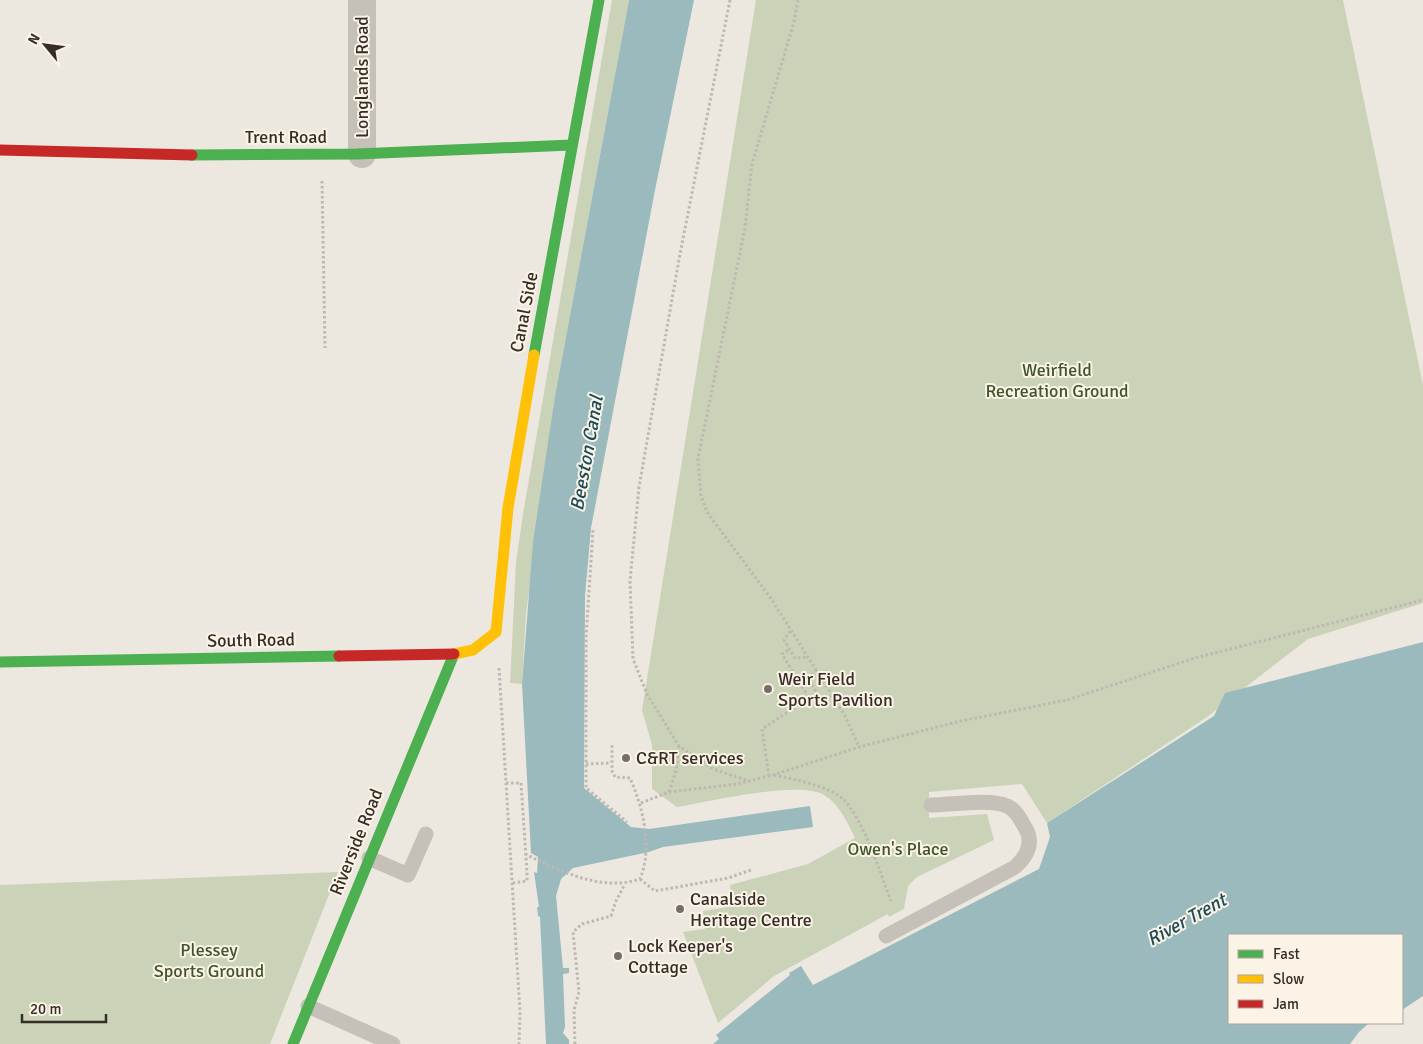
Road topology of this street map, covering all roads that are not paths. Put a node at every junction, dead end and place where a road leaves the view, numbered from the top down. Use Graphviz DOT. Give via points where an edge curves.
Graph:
graph roads {
  1 [pos="362,0"];
  2 [pos="599,0"];
  3 [pos="571,145"];
  4 [pos="0,150"];
  5 [pos="362,154"];
  6 [pos="496,632"];
  7 [pos="454,654"];
  8 [pos="0,662"];
  9 [pos="931,806"];
  10 [pos="426,834"];
  11 [pos="369,858"];
  12 [pos="886,936"];
  13 [pos="308,1006"];
  14 [pos="293,1044"];
  15 [pos="393,1044"];
  1 -- 5 [label="street, Longlands Road"];
  2 -- 3 [label="street, Canal Side"];
  3 -- 5 [label="street, Trent Road" via="473,152"];
  3 -- 6 [label="street, Canal Side" via="508,508"];
  4 -- 5 [label="street, Trent Road" via="94,154"];
  6 -- 7 [label="street, South Road" via="476,650"];
  7 -- 8 [label="street, South Road"];
  7 -- 11 [label="street, Riverside Road"];
  9 -- 12 [label="lane" via="997,803 1008,806 1018,814 1029,834 1028,851 1015,866"];
  10 -- 11 [label="lane" via="408,875"];
  11 -- 13 [label="street, Riverside Road"];
  13 -- 14 [label="street, Riverside Road"];
  13 -- 15 [label="lane"];
}
